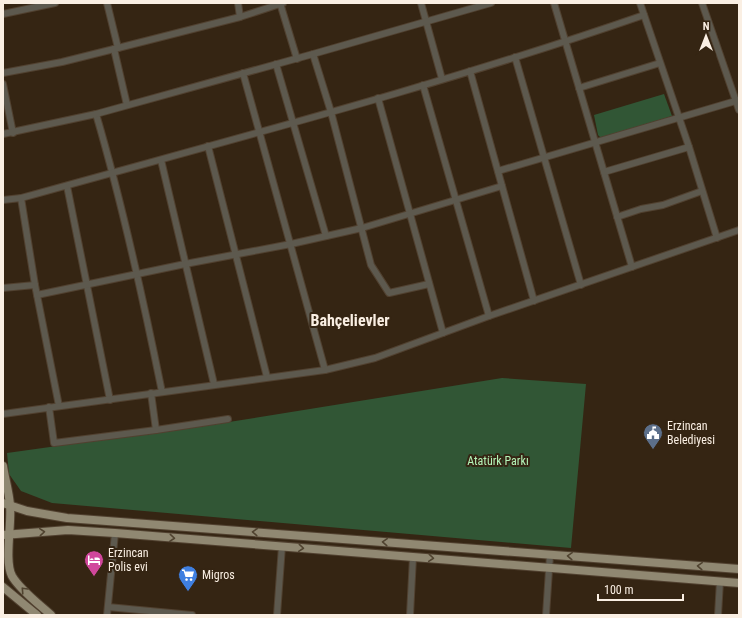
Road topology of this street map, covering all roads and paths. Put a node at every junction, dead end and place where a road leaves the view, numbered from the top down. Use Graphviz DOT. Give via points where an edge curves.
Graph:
graph roads {
  1 [pos="55,3"];
  2 [pos="107,3"];
  3 [pos="238,3"];
  4 [pos="281,3"];
  5 [pos="422,3"];
  6 [pos="491,3"];
  7 [pos="554,3"];
  8 [pos="640,3"];
  9 [pos="702,3"];
  10 [pos="45,4"];
  11 [pos="3,14"];
  12 [pos="644,15"];
  13 [pos="240,17"];
  14 [pos="427,21"];
  15 [pos="566,42"];
  16 [pos="116,49"];
  17 [pos="313,54"];
  18 [pos="515,57"];
  19 [pos="296,59"];
  20 [pos="276,64"];
  21 [pos="660,64"];
  22 [pos="470,71"];
  23 [pos="243,73"];
  24 [pos="3,74"];
  25 [pos="442,79"];
  26 [pos="3,84"];
  27 [pos="423,85"];
  28 [pos="579,88"];
  29 [pos="378,98"];
  30 [pos="737,100"];
  31 [pos="128,105"];
  32 [pos="739,110"];
  33 [pos="331,112"];
  34 [pos="96,114"];
  35 [pos="679,118"];
  36 [pos="293,122"];
  37 [pos="259,132"];
  38 [pos="13,133"];
  39 [pos="3,134"];
  40 [pos="596,143"];
  41 [pos="208,146"];
  42 [pos="689,147"];
  43 [pos="543,158"];
  44 [pos="161,160"];
  45 [pos="498,171"];
  46 [pos="604,172"];
  47 [pos="113,173"];
  48 [pos="67,186"];
  49 [pos="502,186"];
  50 [pos="702,191"];
  51 [pos="21,198"];
  52 [pos="455,199"];
  53 [pos="3,200"];
  54 [pos="410,213"];
  55 [pos="617,217"];
  56 [pos="362,228"];
  57 [pos="739,230"];
  58 [pos="326,236"];
  59 [pos="717,238"];
  60 [pos="291,244"];
  61 [pos="236,255"];
  62 [pos="185,264"];
  63 [pos="632,267"];
  64 [pos="138,274"];
  65 [pos="88,284"];
  66 [pos="429,284"];
  67 [pos="35,285"];
  68 [pos="581,285"];
  69 [pos="3,288"];
  70 [pos="37,295"];
  71 [pos="534,301"];
  72 [pos="489,316"];
  73 [pos="443,333"];
  74 [pos="325,370"];
  75 [pos="267,377"];
  76 [pos="214,384"];
  77 [pos="162,392"];
  78 [pos="151,393"];
  79 [pos="110,400"];
  80 [pos="59,406"];
  81 [pos="48,407"];
  82 [pos="3,414"];
  83 [pos="228,419"];
  84 [pos="156,430"];
  85 [pos="3,466"];
  86 [pos="6,504"];
  87 [pos="115,533"];
  88 [pos="6,535"];
  89 [pos="282,546"];
  90 [pos="550,555"];
  91 [pos="413,557"];
  92 [pos="549,568"];
  93 [pos="739,569"];
  94 [pos="720,582"];
  95 [pos="739,583"];
  96 [pos="3,587"];
  97 [pos="108,607"];
  98 [pos="37,615"];
  99 [pos="51,615"];
  100 [pos="107,615"];
  101 [pos="192,615"];
  102 [pos="277,615"];
  103 [pos="410,615"];
  104 [pos="546,615"];
  105 [pos="718,615"];
  1 -- 10 [label="street"];
  2 -- 16 [label="street"];
  3 -- 13 [label="street"];
  4 -- 13 [label="street"];
  4 -- 19 [label="street"];
  5 -- 14 [label="street"];
  6 -- 14 [label="street"];
  7 -- 15 [label="street"];
  8 -- 12 [label="street"];
  9 -- 30 [label="street"];
  10 -- 11 [label="street"];
  12 -- 15 [label="street"];
  12 -- 21 [label="street"];
  13 -- 16 [label="street"];
  14 -- 17 [label="street"];
  14 -- 25 [label="street"];
  15 -- 18 [label="street"];
  15 -- 28 [label="street"];
  16 -- 24 [label="street"];
  16 -- 31 [label="street"];
  17 -- 19 [label="street"];
  17 -- 33 [label="street"];
  18 -- 22 [label="street"];
  18 -- 43 [label="street"];
  19 -- 20 [label="street"];
  20 -- 23 [label="street"];
  20 -- 36 [label="street"];
  21 -- 28 [label="street"];
  21 -- 35 [label="street"];
  22 -- 25 [label="street"];
  22 -- 45 [label="street"];
  23 -- 31 [label="street"];
  23 -- 37 [label="street"];
  25 -- 27 [label="street"];
  26 -- 38 [label="street"];
  27 -- 29 [label="street"];
  27 -- 52 [label="street"];
  28 -- 40 [label="street"];
  29 -- 33 [label="street"];
  29 -- 54 [label="street"];
  30 -- 32 [label="street"];
  30 -- 35 [label="street"];
  31 -- 34 [label="street"];
  33 -- 36 [label="street"];
  33 -- 56 [label="street"];
  34 -- 38 [label="street"];
  34 -- 47 [label="street"];
  35 -- 40 [label="street"];
  35 -- 42 [label="street"];
  36 -- 37 [label="street"];
  36 -- 58 [label="street"];
  37 -- 41 [label="street"];
  37 -- 60 [label="street"];
  38 -- 39 [label="street"];
  40 -- 43 [label="street"];
  40 -- 46 [label="street"];
  41 -- 44 [label="street"];
  41 -- 61 [label="street"];
  42 -- 46 [label="street"];
  42 -- 50 [label="street"];
  43 -- 45 [label="street"];
  43 -- 68 [label="street"];
  44 -- 47 [label="street"];
  44 -- 62 [label="street"];
  45 -- 49 [label="street"];
  46 -- 55 [label="street"];
  47 -- 48 [label="street"];
  47 -- 64 [label="street"];
  48 -- 51 [label="street"];
  48 -- 65 [label="street"];
  49 -- 52 [label="street"];
  49 -- 71 [label="street"];
  50 -- 55 [label="street"];
  50 -- 59 [label="street"];
  51 -- 53 [label="street"];
  51 -- 67 [label="street"];
  52 -- 54 [label="street"];
  52 -- 72 [label="street"];
  54 -- 56 [label="street"];
  54 -- 66 [label="street"];
  55 -- 63 [label="street"];
  56 -- 58 [label="street"];
  56 -- 66 [label="street" via="371,265 389,293"];
  57 -- 59 [label="street"];
  58 -- 60 [label="street"];
  59 -- 63 [label="street"];
  60 -- 61 [label="street"];
  60 -- 74 [label="street"];
  61 -- 62 [label="street"];
  61 -- 75 [label="street"];
  62 -- 64 [label="street"];
  62 -- 76 [label="street"];
  63 -- 68 [label="street"];
  64 -- 65 [label="street"];
  64 -- 77 [label="street"];
  65 -- 70 [label="street"];
  65 -- 79 [label="street"];
  66 -- 73 [label="street"];
  67 -- 69 [label="street"];
  67 -- 70 [label="street"];
  68 -- 71 [label="street"];
  70 -- 80 [label="street"];
  71 -- 72 [label="street"];
  72 -- 73 [label="street"];
  73 -- 74 [label="street" via="375,358"];
  74 -- 75 [label="street"];
  75 -- 76 [label="street"];
  76 -- 77 [label="street"];
  77 -- 78 [label="street"];
  78 -- 79 [label="street"];
  78 -- 84 [label="street"];
  79 -- 80 [label="street"];
  80 -- 81 [label="street"];
  81 -- 82 [label="street"];
  81 -- 84 [label="street" via="54,443"];
  83 -- 84 [label="street"];
  85 -- 86 [label="main road"];
  86 -- 88 [label="main road" via="11,523"];
  90 -- 86 [label="main road, one-way" via="67,518 27,511"];
  88 -- 87 [label="main road, one-way" via="68,530"];
  87 -- 89 [label="main road, one-way"];
  87 -- 97 [label="street"];
  99 -- 88 [label="main road, one-way" via="25,592 12,575"];
  89 -- 91 [label="main road, one-way"];
  89 -- 102 [label="street"];
  90 -- 92 [label="street"];
  93 -- 90 [label="main road, one-way"];
  91 -- 92 [label="main road, one-way"];
  91 -- 103 [label="street"];
  92 -- 94 [label="main road"];
  92 -- 104 [label="street"];
  94 -- 95 [label="main road"];
  94 -- 105 [label="street"];
  96 -- 98 [label="main road"];
  97 -- 100 [label="street"];
  97 -- 101 [label="street"];
}
